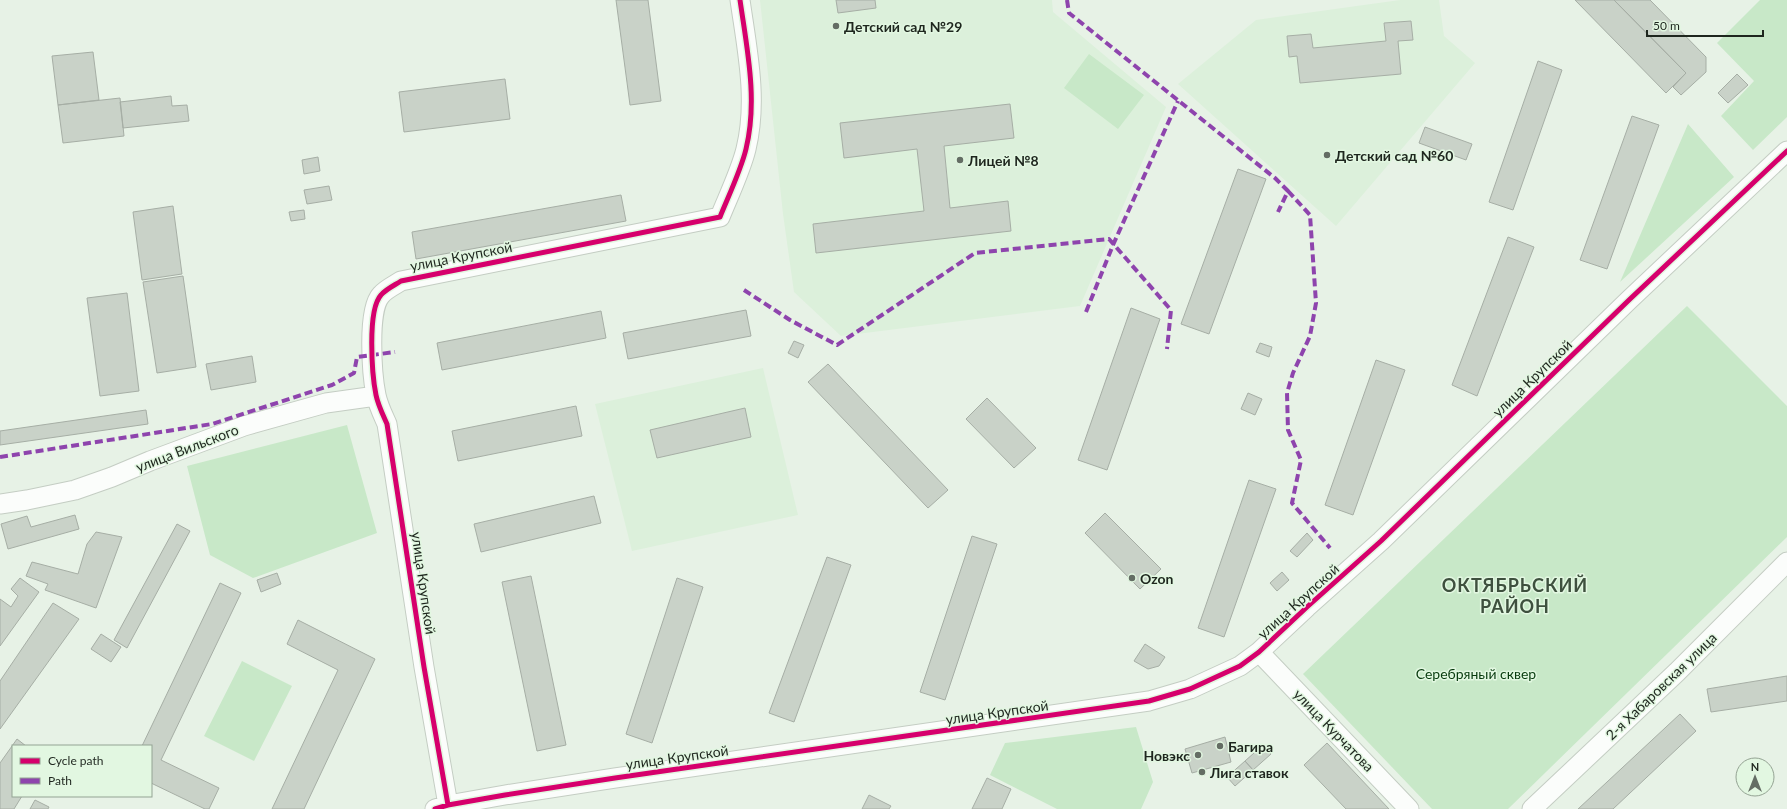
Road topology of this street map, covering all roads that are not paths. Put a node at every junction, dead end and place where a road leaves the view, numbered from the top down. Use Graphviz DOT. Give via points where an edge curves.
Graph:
graph roads {
  1 [pos="740,0"];
  2 [pos="1787,151"];
  3 [pos="376,396"];
  4 [pos="0,504"];
  5 [pos="1787,562"];
  6 [pos="1259,652"];
  7 [pos="441,807"];
  8 [pos="1409,809"];
  9 [pos="1532,809"];
  1 -- 3 [label="street, улица Крупской" via="752,86 750,116 746,149 720,217 401,281 380,295 375,309 372,356"];
  2 -- 6 [label="street, улица Крупской" via="1629,300 1381,541"];
  3 -- 4 [label="street, улица Вильского" via="326,403 244,426 75,490"];
  3 -- 7 [label="street, улица Крупской" via="387,424 424,668"];
  5 -- 9 [label="street, 2-я Хабаровская улица"];
  6 -- 7 [label="street, улица Крупской" via="1240,666 1190,689 1149,701 615,778"];
  6 -- 8 [label="street, улица Курчатова"];
}
